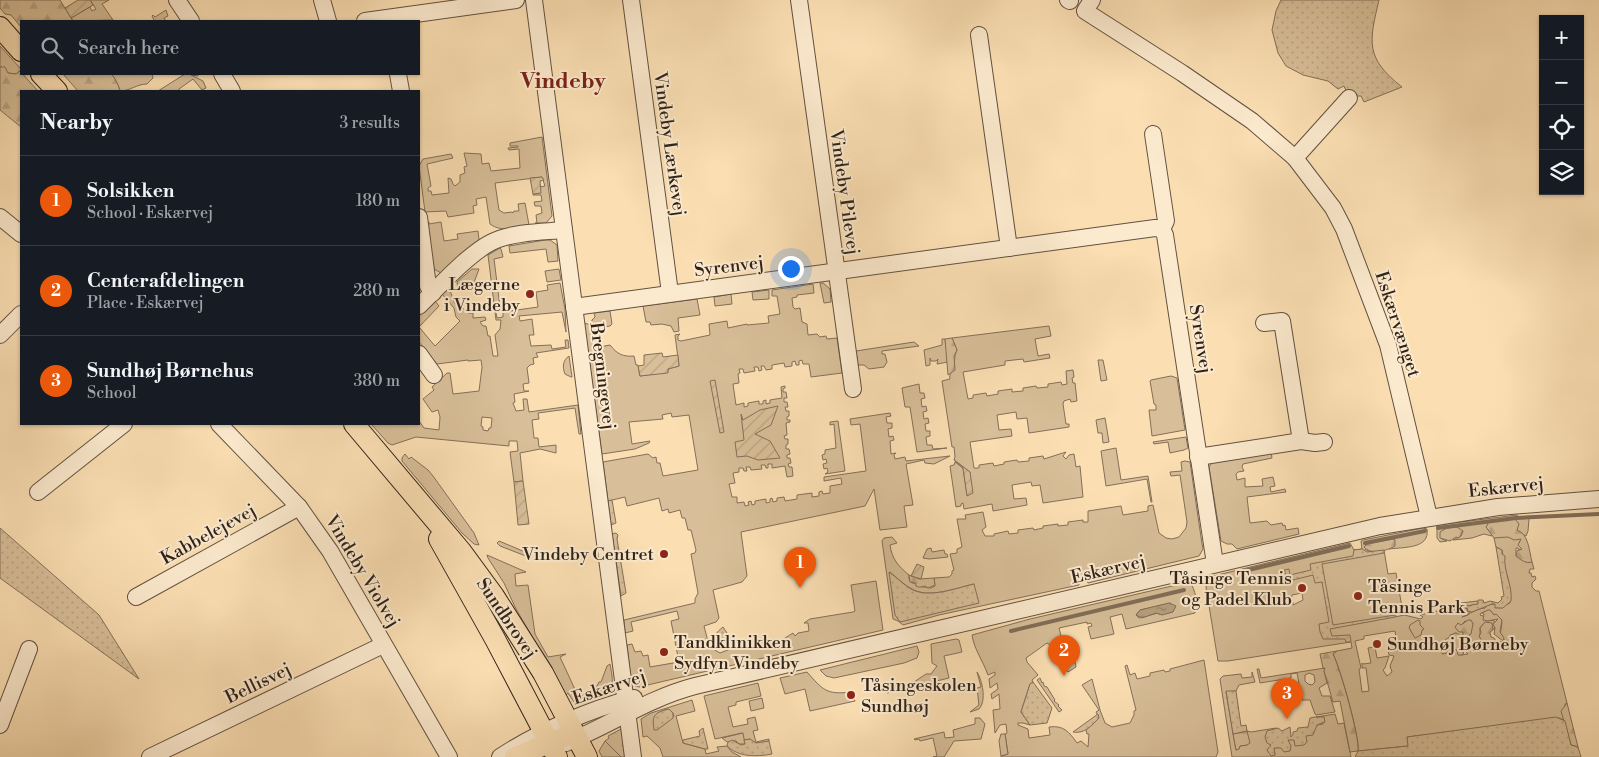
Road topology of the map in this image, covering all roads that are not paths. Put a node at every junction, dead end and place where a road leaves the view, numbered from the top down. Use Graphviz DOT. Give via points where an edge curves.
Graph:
graph roads {
  1 [pos="178,0"];
  2 [pos="322,0"];
  3 [pos="516,0"];
  4 [pos="534,0"];
  5 [pos="631,0"];
  6 [pos="798,0"];
  7 [pos="1092,0"];
  8 [pos="455,4"];
  9 [pos="391,19"];
  10 [pos="189,20"];
  11 [pos="328,20"];
  12 [pos="378,20"];
  13 [pos="0,27"];
  14 [pos="979,35"];
  15 [pos="20,50"];
  16 [pos="43,75"];
  17 [pos="223,75"];
  18 [pos="398,75"];
  19 [pos="56,90"];
  20 [pos="231,90"];
  21 [pos="401,90"];
  22 [pos="1349,98"];
  23 [pos="1153,134"];
  24 [pos="1295,158"];
  25 [pos="0,217"];
  26 [pos="420,225"];
  27 [pos="1162,229"];
  28 [pos="564,230"];
  29 [pos="20,233"];
  30 [pos="1009,248"];
  31 [pos="836,272"];
  32 [pos="433,293"];
  33 [pos="670,294"];
  34 [pos="420,305"];
  35 [pos="574,307"];
  36 [pos="20,315"];
  37 [pos="1264,323"];
  38 [pos="0,336"];
  39 [pos="420,355"];
  40 [pos="434,375"];
  41 [pos="853,389"];
  42 [pos="123,425"];
  43 [pos="220,425"];
  44 [pos="355,425"];
  45 [pos="1301,441"];
  46 [pos="1324,442"];
  47 [pos="1198,456"];
  48 [pos="409,490"];
  49 [pos="38,492"];
  50 [pos="1599,499"];
  51 [pos="300,507"];
  52 [pos="1429,517"];
  53 [pos="1215,564"];
  54 [pos="136,597"];
  55 [pos="384,645"];
  56 [pos="29,649"];
  57 [pos="626,706"];
  58 [pos="0,725"];
  59 [pos="560,740"];
  60 [pos="150,757"];
  61 [pos="449,757"];
  62 [pos="500,757"];
  63 [pos="515,757"];
  64 [pos="529,757"];
  65 [pos="588,757"];
  66 [pos="633,757"];
  1 -- 10 [label="street"];
  2 -- 11 [label="street"];
  3 -- 8 [label="street"];
  4 -- 28 [label="street, Bregningevej"];
  5 -- 33 [label="street, Vindeby Lærkevej"];
  6 -- 31 [label="street, Vindeby Pilevej"];
  7 -- 24 [label="street, Eskærvænget" via="1085,11 1238,110"];
  8 -- 9 [label="street"];
  9 -- 12 [label="street"];
  13 -- 15 [label="main road"];
  14 -- 30 [label="street"];
  16 -- 19 [label="main road"];
  17 -- 20 [label="street"];
  18 -- 21 [label="street"];
  22 -- 24 [label="street"];
  23 -- 27 [label="street, Syrenvej" via="1166,221"];
  24 -- 52 [label="street, Eskærvænget" via="1333,208 1344,229 1382,329"];
  25 -- 29 [label="street"];
  26 -- 32 [label="street" via="428,286"];
  27 -- 30 [label="street, Syrenvej"];
  27 -- 47 [label="street, Syrenvej"];
  28 -- 32 [label="street" via="512,236 492,242 476,252"];
  28 -- 35 [label="street, Bregningevej"];
  30 -- 31 [label="street, Syrenvej"];
  31 -- 33 [label="street, Syrenvej"];
  31 -- 41 [label="street, Vindeby Pilevej"];
  32 -- 34 [label="street"];
  33 -- 35 [label="street, Syrenvej"];
  35 -- 57 [label="street, Bregningevej"];
  36 -- 38 [label="street"];
  37 -- 45 [label="street" via="1282,321"];
  39 -- 40 [label="street"];
  42 -- 49 [label="street"];
  43 -- 51 [label="street, Vindeby Violvej"];
  44 -- 48 [label="main road, Sundbrovej"];
  45 -- 46 [label="street"];
  45 -- 47 [label="street"];
  47 -- 53 [label="street, Syrenvej"];
  48 -- 59 [label="main road, Sundbrovej" via="490,631"];
  48 -- 59 [label="main road, Sundbrovej" via="461,551 532,655"];
  50 -- 52 [label="street, Eskærvej" via="1498,507"];
  51 -- 54 [label="street, Kabbelejevej"];
  51 -- 55 [label="street, Vindeby Violvej" via="330,551"];
  52 -- 53 [label="street, Eskærvej"];
  53 -- 57 [label="street, Eskærvej" via="688,688 658,692"];
  55 -- 60 [label="street, Bellisvej"];
  55 -- 61 [label="street, Vindeby Violvej"];
  56 -- 58 [label="street"];
  57 -- 59 [label="street, Eskærvej"];
  57 -- 66 [label="street, Bregningevej"];
  59 -- 62 [label="street" via="528,739"];
  59 -- 63 [label="main road"];
  59 -- 64 [label="street"];
  59 -- 65 [label="main road, Sundbrovej"];
}
